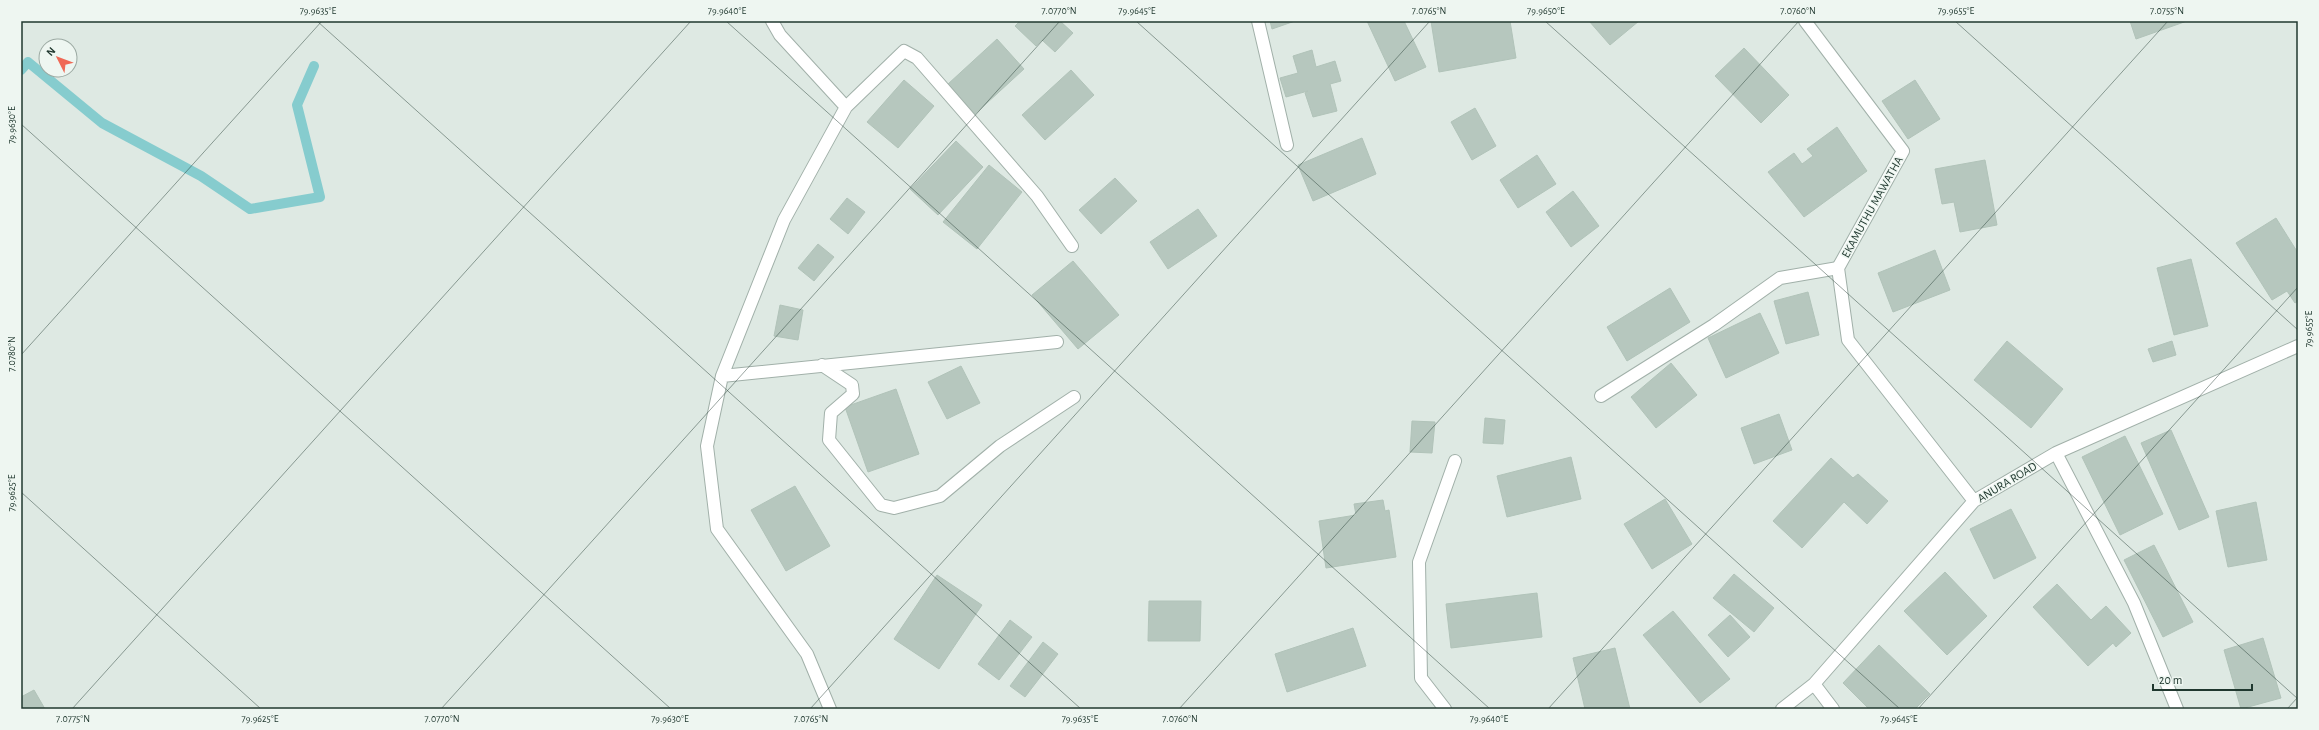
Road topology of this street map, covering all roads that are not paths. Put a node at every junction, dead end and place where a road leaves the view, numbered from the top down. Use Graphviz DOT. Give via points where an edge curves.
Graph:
graph roads {
  1 [pos="772,21"];
  2 [pos="1258,21"];
  3 [pos="1805,21"];
  4 [pos="846,107"];
  5 [pos="1287,145"];
  6 [pos="1072,246"];
  7 [pos="1838,268"];
  8 [pos="1057,342"];
  9 [pos="2298,346"];
  10 [pos="822,365"];
  11 [pos="722,376"];
  12 [pos="1601,396"];
  13 [pos="1074,397"];
  14 [pos="2056,453"];
  15 [pos="1455,461"];
  16 [pos="1974,501"];
  17 [pos="1814,684"];
  18 [pos="830,709"];
  19 [pos="1445,709"];
  20 [pos="1782,709"];
  21 [pos="1833,709"];
  22 [pos="2177,709"];
  1 -- 4 [label="street" via="780,35"];
  2 -- 5 [label="street"];
  3 -- 7 [label="street, EKAMUTHU MAWATHA" via="1903,151"];
  4 -- 6 [label="street" via="904,51 918,58 1037,196"];
  4 -- 11 [label="street" via="784,220"];
  7 -- 12 [label="street" via="1780,278 1714,324"];
  7 -- 16 [label="street, EKAMUTHU MAWATHA" via="1848,340"];
  8 -- 10 [label="street"];
  9 -- 14 [label="street, ANURA ROAD"];
  10 -- 11 [label="street"];
  10 -- 13 [label="street" via="852,385 853,394 831,413 829,440 881,505 894,508 940,496 1000,446"];
  11 -- 18 [label="street" via="707,446 717,529 807,654"];
  14 -- 16 [label="street, ANURA ROAD"];
  14 -- 22 [label="street" via="2134,603"];
  15 -- 19 [label="street" via="1419,562 1421,678"];
  16 -- 17 [label="street, ANURA ROAD"];
  17 -- 20 [label="street, ANURA ROAD"];
  17 -- 21 [label="street"];
}
